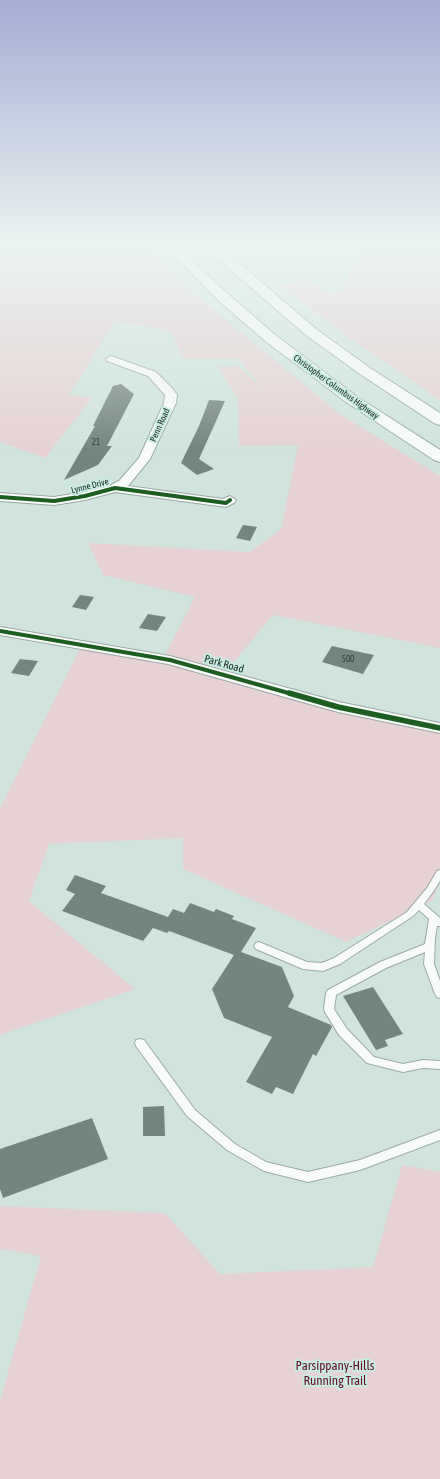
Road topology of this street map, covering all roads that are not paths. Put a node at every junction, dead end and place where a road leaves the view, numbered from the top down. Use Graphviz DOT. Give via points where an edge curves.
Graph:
graph roads {
  1 [pos="240,312"];
  2 [pos="287,312"];
  3 [pos="111,359"];
  4 [pos="440,420"];
  5 [pos="440,458"];
  6 [pos="115,488"];
  7 [pos="0,497"];
  8 [pos="230,500"];
  9 [pos="0,631"];
  10 [pos="440,728"];
  11 [pos="440,873"];
  12 [pos="418,904"];
  13 [pos="437,920"];
  14 [pos="259,946"];
  15 [pos="430,946"];
  16 [pos="440,994"];
  17 [pos="140,1043"];
  18 [pos="440,1065"];
  19 [pos="440,1135"];
  1 -- 5 [label="highway, Christopher Columbus Highway" via="351,399"];
  2 -- 4 [label="highway" via="371,375"];
  3 -- 6 [label="street, Penn Road" via="152,374 171,395 144,459 123,484"];
  6 -- 7 [label="street, Lynne Drive" via="54,501"];
  6 -- 8 [label="street, Lynne Drive" via="226,503"];
  9 -- 10 [label="street, Park Road" via="163,658 338,707"];
  11 -- 12 [label="lane"];
  12 -- 13 [label="lane"];
  12 -- 14 [label="lane" via="410,914 379,936 323,968 306,966"];
  13 -- 15 [label="lane"];
  15 -- 16 [label="lane" via="429,964"];
  15 -- 18 [label="lane" via="383,965 331,993 329,1009 343,1032 371,1060 404,1068 423,1064"];
  17 -- 19 [label="lane" via="191,1113 231,1147 264,1166 308,1177 360,1165"];
}
